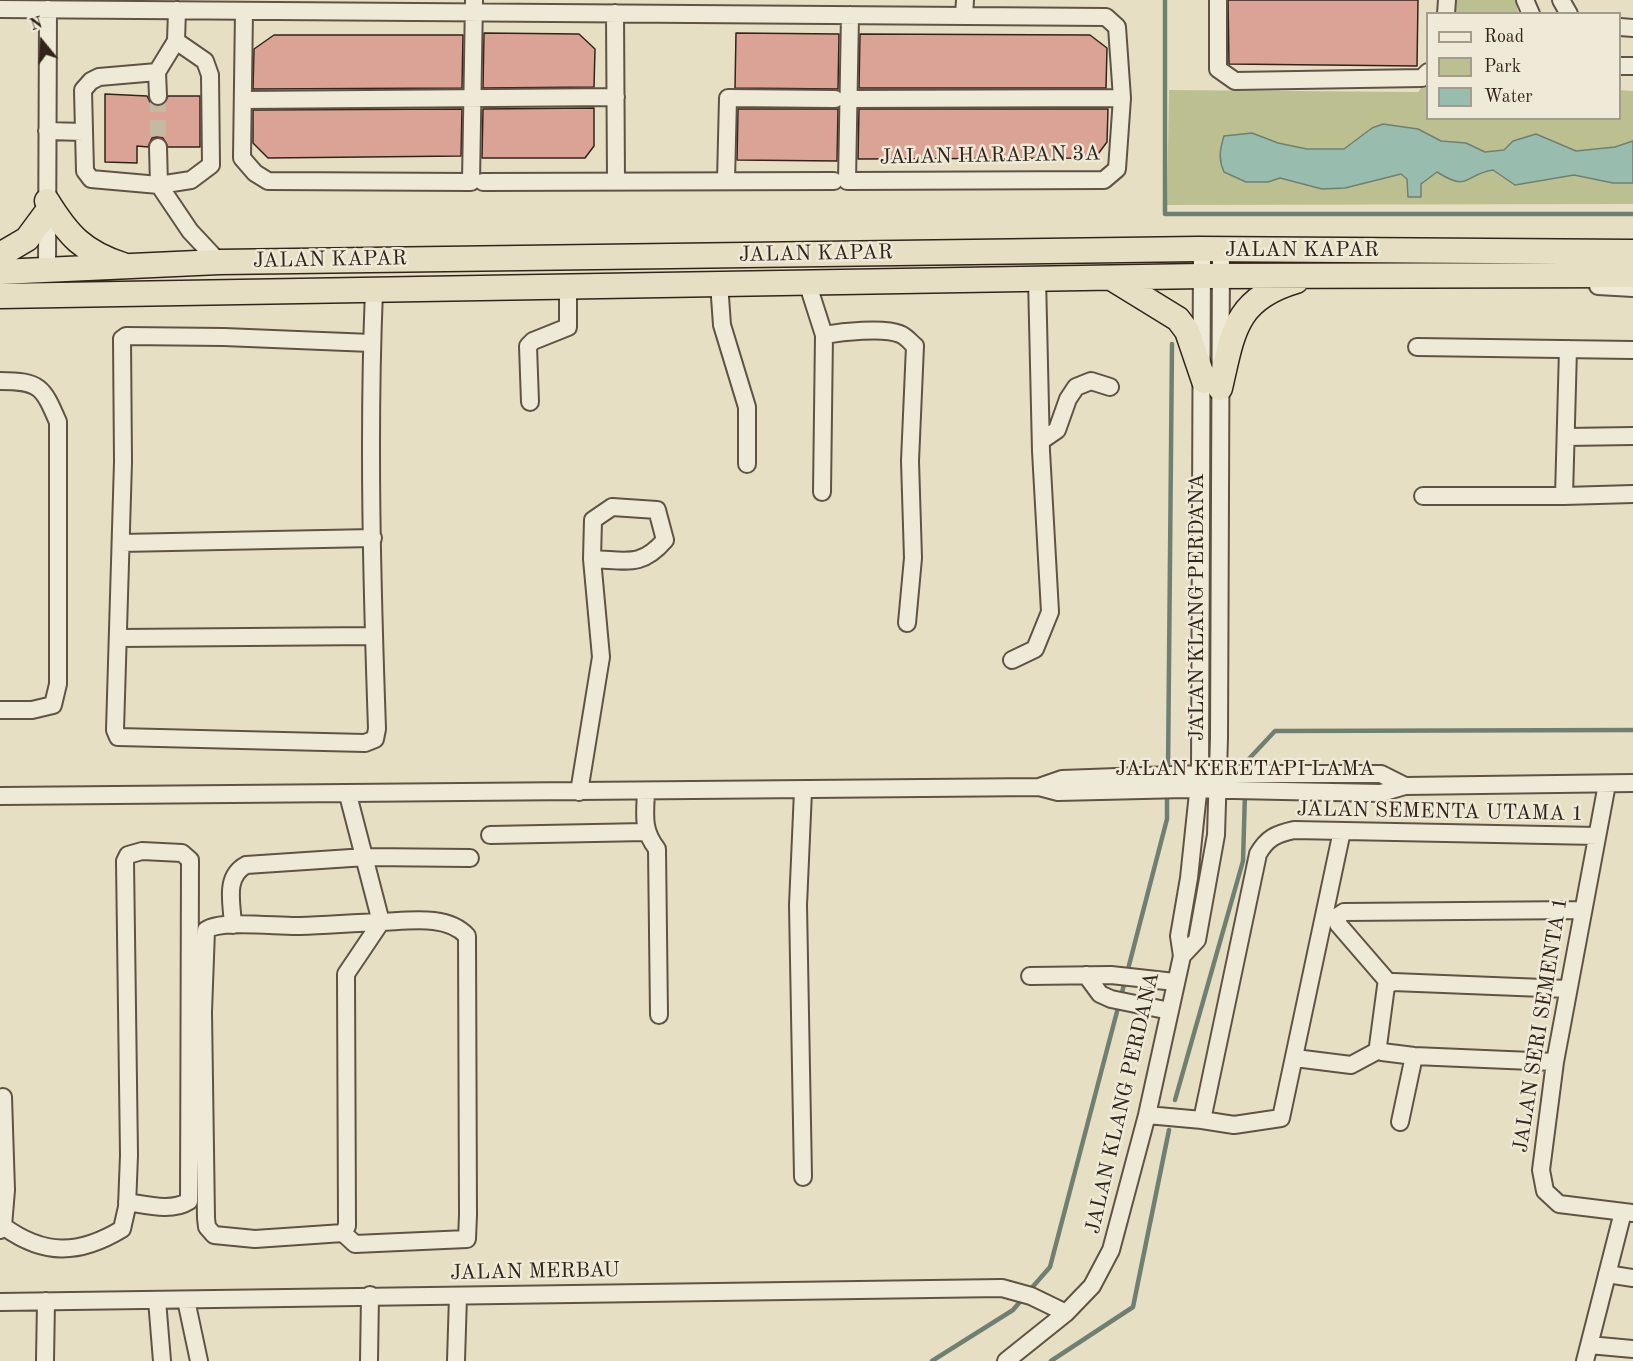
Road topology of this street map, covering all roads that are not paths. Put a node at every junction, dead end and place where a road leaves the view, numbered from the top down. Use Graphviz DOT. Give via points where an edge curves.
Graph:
graph roads {
  1 [pos="1218,0"];
  2 [pos="80,5"];
  3 [pos="474,6"];
  4 [pos="964,8"];
  5 [pos="0,9"];
  6 [pos="48,9"];
  7 [pos="177,10"];
  8 [pos="244,11"];
  9 [pos="615,13"];
  10 [pos="850,15"];
  11 [pos="176,41"];
  12 [pos="157,72"];
  13 [pos="1426,74"];
  14 [pos="158,96"];
  15 [pos="616,97"];
  16 [pos="472,98"];
  17 [pos="1122,98"];
  18 [pos="842,99"];
  19 [pos="243,100"];
  20 [pos="47,131"];
  21 [pos="84,132"];
  22 [pos="158,147"];
  23 [pos="616,181"];
  24 [pos="726,181"];
  25 [pos="840,181"];
  26 [pos="477,182"];
  27 [pos="159,184"];
  28 [pos="47,206"];
  29 [pos="1212,250"];
  30 [pos="1633,252"];
  31 [pos="0,255"];
  32 [pos="219,262"];
  33 [pos="131,268"];
  34 [pos="47,271"];
  35 [pos="0,272"];
  36 [pos="1319,275"];
  37 [pos="1577,275"];
  38 [pos="1633,275"];
  39 [pos="1212,276"];
  40 [pos="1037,278"];
  41 [pos="1111,278"];
  42 [pos="807,282"];
  43 [pos="719,284"];
  44 [pos="568,286"];
  45 [pos="1633,288"];
  46 [pos="374,291"];
  47 [pos="201,292"];
  48 [pos="0,294"];
  49 [pos="824,335"];
  50 [pos="372,343"];
  51 [pos="1417,347"];
  52 [pos="1568,349"];
  53 [pos="1633,350"];
  54 [pos="0,381"];
  55 [pos="1212,385"];
  56 [pos="1110,387"];
  57 [pos="530,402"];
  58 [pos="1633,436"];
  59 [pos="1566,437"];
  60 [pos="1041,441"];
  61 [pos="747,464"];
  62 [pos="822,492"];
  63 [pos="1633,494"];
  64 [pos="1423,496"];
  65 [pos="1564,496"];
  66 [pos="373,538"];
  67 [pos="121,543"];
  68 [pos="592,559"];
  69 [pos="907,622"];
  70 [pos="374,636"];
  71 [pos="119,638"];
  72 [pos="1012,660"];
  73 [pos="0,711"];
  74 [pos="1191,782"];
  75 [pos="1226,782"];
  76 [pos="1633,783"];
  77 [pos="1607,784"];
  78 [pos="803,791"];
  79 [pos="579,792"];
  80 [pos="646,792"];
  81 [pos="348,795"];
  82 [pos="0,796"];
  83 [pos="1342,831"];
  84 [pos="646,832"];
  85 [pos="490,835"];
  86 [pos="1597,836"];
  87 [pos="366,857"];
  88 [pos="470,858"];
  89 [pos="1581,910"];
  90 [pos="1332,915"];
  91 [pos="381,922"];
  92 [pos="233,925"];
  93 [pos="1182,956"];
  94 [pos="1086,975"];
  95 [pos="1030,976"];
  96 [pos="1176,982"];
  97 [pos="1389,983"];
  98 [pos="1568,989"];
  99 [pos="1170,1011"];
  100 [pos="659,1015"];
  101 [pos="1379,1050"];
  102 [pos="1414,1056"];
  103 [pos="1295,1058"];
  104 [pos="1556,1062"];
  105 [pos="3,1097"];
  106 [pos="1147,1114"];
  107 [pos="1202,1120"];
  108 [pos="1400,1122"];
  109 [pos="803,1177"];
  110 [pos="127,1202"];
  111 [pos="1628,1212"];
  112 [pos="1,1228"];
  113 [pos="343,1233"];
  114 [pos="1607,1274"];
  115 [pos="1633,1278"];
  116 [pos="370,1295"];
  117 [pos="458,1296"];
  118 [pos="157,1300"];
  119 [pos="186,1300"];
  120 [pos="46,1301"];
  121 [pos="0,1302"];
  122 [pos="1066,1313"];
  123 [pos="1633,1349"];
  124 [pos="1587,1353"];
  125 [pos="45,1361"];
  126 [pos="162,1361"];
  127 [pos="199,1361"];
  128 [pos="369,1361"];
  129 [pos="456,1361"];
  130 [pos="1006,1361"];
  1 -- 13 [label="street" via="1218,69 1235,81 1422,78"];
  2 -- 6 [label="street"];
  2 -- 7 [label="street"];
  3 -- 8 [label="street"];
  3 -- 9 [label="street"];
  3 -- 16 [label="street"];
  4 -- 10 [label="street"];
  4 -- 17 [label="street, JALAN HARAPAN 3A" via="1106,17 1117,27"];
  5 -- 6 [label="street"];
  6 -- 20 [label="street"];
  7 -- 8 [label="street"];
  7 -- 11 [label="street"];
  8 -- 19 [label="street, JALAN HARAPAN 3A"];
  9 -- 10 [label="street"];
  9 -- 15 [label="street"];
  10 -- 18 [label="street"];
  11 -- 12 [label="street"];
  11 -- 27 [label="street" via="205,61 210,75 211,165 191,180"];
  12 -- 14 [label="street"];
  12 -- 21 [label="street" via="90,81 83,90"];
  15 -- 16 [label="street"];
  15 -- 23 [label="street"];
  16 -- 19 [label="street"];
  16 -- 26 [label="street"];
  17 -- 18 [label="street"];
  17 -- 25 [label="street, JALAN HARAPAN 3A" via="1117,169 1104,180"];
  18 -- 24 [label="street" via="728,98"];
  18 -- 25 [label="street"];
  19 -- 26 [label="street, JALAN HARAPAN 3A" via="242,158 268,181"];
  20 -- 21 [label="street"];
  20 -- 28 [label="street"];
  21 -- 27 [label="street" via="85,171 91,179"];
  22 -- 27 [label="street"];
  23 -- 24 [label="street, JALAN HARAPAN 3A"];
  23 -- 26 [label="street, JALAN HARAPAN 3A"];
  24 -- 25 [label="street, JALAN HARAPAN 3A"];
  27 -- 32 [label="street" via="189,231"];
  28 -- 31 [label="highway" via="27,239"];
  28 -- 33 [label="highway" via="88,250"];
  28 -- 34 [label="street"];
  29 -- 30 [label="highway, JALAN KAPAR"];
  29 -- 32 [label="highway, JALAN KAPAR"];
  29 -- 39 [label="street, JALAN KLANG PERDANA"];
  32 -- 33 [label="highway, JALAN KAPAR"];
  33 -- 34 [label="highway, JALAN KAPAR"];
  34 -- 35 [label="highway, JALAN KAPAR"];
  34 -- 47 [label="street" via="70,284 170,284"];
  34 -- 48 [label="street" via="31,284"];
  36 -- 37 [label="highway, JALAN KAPAR"];
  36 -- 39 [label="highway, JALAN KAPAR"];
  36 -- 55 [label="highway" via="1271,288 1253,302 1240,317"];
  37 -- 38 [label="highway, JALAN KAPAR"];
  37 -- 45 [label="street" via="1598,286"];
  39 -- 41 [label="highway, JALAN KAPAR"];
  39 -- 55 [label="street, JALAN KLANG PERDANA"];
  40 -- 41 [label="highway, JALAN KAPAR"];
  40 -- 42 [label="highway, JALAN KAPAR"];
  40 -- 60 [label="street"];
  41 -- 55 [label="highway" via="1178,319"];
  42 -- 43 [label="highway, JALAN KAPAR"];
  42 -- 49 [label="street"];
  43 -- 44 [label="highway, JALAN KAPAR"];
  43 -- 61 [label="street" via="722,325 747,407"];
  44 -- 46 [label="highway, JALAN KAPAR"];
  44 -- 57 [label="street" via="568,327 528,346"];
  46 -- 47 [label="highway, JALAN KAPAR"];
  46 -- 50 [label="street"];
  47 -- 48 [label="highway, JALAN KAPAR"];
  49 -- 62 [label="street"];
  49 -- 69 [label="street" via="882,331 900,334 915,346 910,461 913,558"];
  50 -- 66 [label="street"];
  50 -- 67 [label="street" via="126,336 121,344"];
  51 -- 52 [label="street"];
  52 -- 53 [label="street"];
  52 -- 59 [label="street"];
  54 -- 73 [label="street" via="31,383 46,393 58,422 58,684 53,705"];
  55 -- 74 [label="street, JALAN KLANG PERDANA"];
  55 -- 75 [label="street, JALAN KLANG PERDANA"];
  56 -- 60 [label="street" via="1091,381 1077,387 1068,399 1057,430"];
  58 -- 59 [label="street"];
  59 -- 65 [label="street"];
  60 -- 72 [label="street" via="1050,612 1035,649"];
  63 -- 65 [label="street"];
  64 -- 65 [label="street"];
  66 -- 67 [label="street"];
  66 -- 70 [label="street"];
  67 -- 71 [label="street"];
  68 -- 68 [label="street" via="593,520 612,507 657,510 664,540 651,556 636,561"];
  68 -- 79 [label="street" via="601,657"];
  70 -- 71 [label="street"];
  70 -- 71 [label="street" via="377,729 375,739 366,743 118,737 115,730"];
  74 -- 75 [label="street, JALAN KERETAPI LAMA"];
  74 -- 78 [label="street, JALAN KERETAPI LAMA" via="1058,792 1039,787"];
  74 -- 93 [label="street, JALAN KLANG PERDANA" via="1189,878 1179,936"];
  75 -- 77 [label="street, JALAN KERETAPI LAMA" via="1381,774 1405,786"];
  75 -- 93 [label="street, JALAN KLANG PERDANA" via="1197,940"];
  76 -- 77 [label="street"];
  77 -- 86 [label="street, JALAN SERI SEMENTA 1"];
  78 -- 80 [label="street, JALAN KERETAPI LAMA"];
  78 -- 109 [label="street" via="798,905"];
  79 -- 80 [label="street, JALAN KERETAPI LAMA"];
  79 -- 81 [label="street, JALAN KERETAPI LAMA"];
  80 -- 84 [label="street"];
  81 -- 82 [label="street, JALAN KERETAPI LAMA"];
  81 -- 87 [label="street"];
  83 -- 86 [label="street, JALAN SEMENTA UTAMA 1"];
  83 -- 90 [label="street"];
  83 -- 107 [label="street, JALAN SEMENTA UTAMA 1" via="1278,833 1266,841 1258,854"];
  84 -- 85 [label="street"];
  84 -- 100 [label="street" via="657,849"];
  86 -- 89 [label="street, JALAN SERI SEMENTA 1"];
  87 -- 88 [label="street"];
  87 -- 91 [label="street"];
  87 -- 92 [label="street" via="246,865 235,871 231,880"];
  89 -- 90 [label="street"];
  89 -- 98 [label="street, JALAN SERI SEMENTA 1"];
  90 -- 97 [label="street"];
  90 -- 103 [label="street"];
  91 -- 92 [label="street"];
  91 -- 113 [label="street" via="346,974 347,1226"];
  91 -- 113 [label="street" via="439,921 459,927 467,936 470,1035 466,1239 355,1244"];
  92 -- 113 [label="street" via="211,926 206,930 203,1012 207,1227 214,1235 255,1239"];
  93 -- 96 [label="street, JALAN KLANG PERDANA"];
  94 -- 95 [label="street"];
  94 -- 96 [label="street"];
  94 -- 99 [label="street" via="1100,994 1111,999"];
  96 -- 99 [label="street, JALAN KLANG PERDANA"];
  97 -- 98 [label="street"];
  97 -- 101 [label="street"];
  98 -- 104 [label="street, JALAN SERI SEMENTA 1"];
  99 -- 106 [label="street, JALAN KLANG PERDANA"];
  101 -- 102 [label="street"];
  101 -- 103 [label="street" via="1351,1065"];
  102 -- 104 [label="street"];
  102 -- 108 [label="street"];
  103 -- 107 [label="street" via="1281,1118 1234,1125"];
  104 -- 111 [label="street, JALAN SERI SEMENTA 1" via="1541,1170 1545,1191 1559,1204"];
  105 -- 112 [label="street" via="6,1190"];
  106 -- 107 [label="street"];
  106 -- 122 [label="street, JALAN KLANG PERDANA" via="1111,1250 1092,1286"];
  110 -- 110 [label="street" via="125,861 128,855 142,851 182,853 190,861 189,1202 168,1207"];
  110 -- 112 [label="street" via="122,1229 99,1243 65,1250 37,1245"];
  111 -- 114 [label="street, JALAN SERI SEMENTA 1"];
  114 -- 115 [label="street"];
  114 -- 124 [label="street, JALAN SERI SEMENTA 1"];
  116 -- 117 [label="street, JALAN MERBAU"];
  116 -- 119 [label="street, JALAN MERBAU"];
  116 -- 128 [label="street"];
  117 -- 122 [label="street, JALAN MERBAU" via="1002,1288 1032,1296"];
  117 -- 129 [label="street"];
  118 -- 119 [label="street, JALAN MERBAU"];
  118 -- 120 [label="street, JALAN MERBAU"];
  118 -- 126 [label="street"];
  119 -- 127 [label="street"];
  120 -- 121 [label="street, JALAN MERBAU"];
  120 -- 125 [label="street"];
  122 -- 130 [label="street, JALAN KLANG PERDANA"];
  123 -- 124 [label="street"];
}
